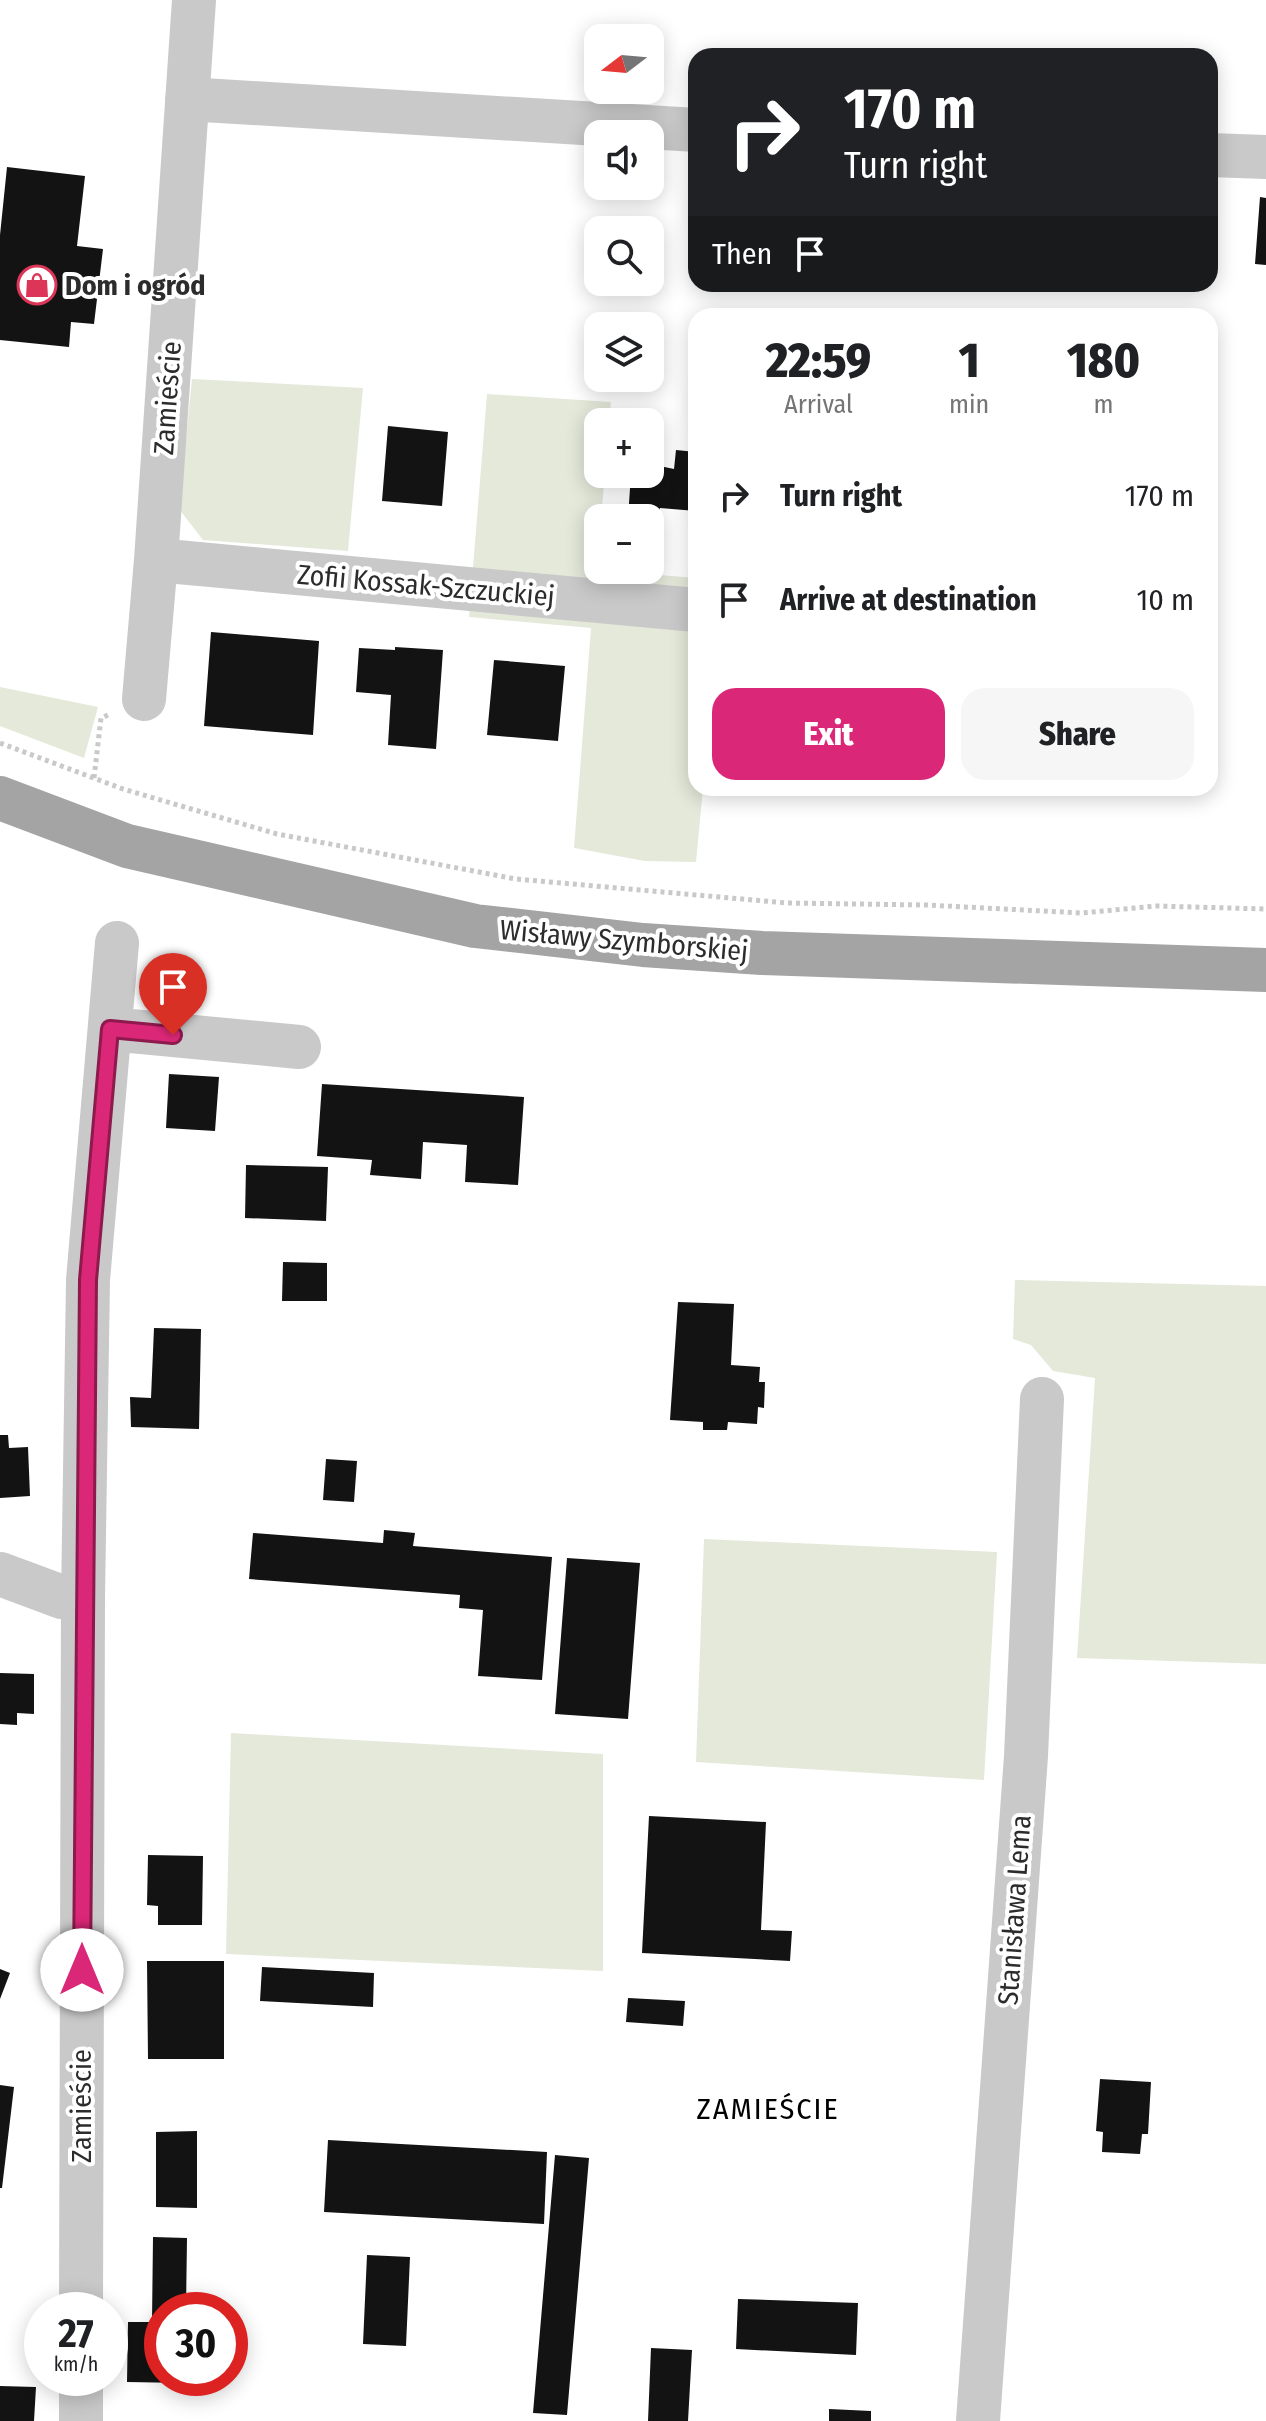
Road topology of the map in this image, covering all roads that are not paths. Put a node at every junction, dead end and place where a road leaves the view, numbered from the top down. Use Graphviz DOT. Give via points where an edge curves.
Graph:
graph roads {
  1 [pos="194,0"];
  2 [pos="187,99"];
  3 [pos="688,130"];
  4 [pos="1218,155"];
  5 [pos="1266,157"];
  6 [pos="156,560"];
  7 [pos="688,609"];
  8 [pos="144,699"];
  9 [pos="0,798"];
  10 [pos="117,943"];
  11 [pos="1266,970"];
  12 [pos="110,1029"];
  13 [pos="299,1047"];
  14 [pos="1042,1399"];
  15 [pos="0,1574"];
  16 [pos="83,1598"];
  17 [pos="81,2292"];
  18 [pos="81,2396"];
  19 [pos="81,2421"];
  20 [pos="978,2421"];
  1 -- 2 [label="street, Zamieście"];
  2 -- 3 [label="street"];
  2 -- 6 [label="street, Zamieście"];
  4 -- 5 [label="street"];
  6 -- 7 [label="street, Zofii Kossak-Szczuckiej"];
  6 -- 8 [label="street, Zamieście"];
  9 -- 11 [label="main road, Wisławy Szymborskiej" via="127,846 475,926 762,953"];
  10 -- 12 [label="street, Zamieście"];
  12 -- 13 [label="street"];
  12 -- 16 [label="street, Zamieście" via="88,1280"];
  14 -- 20 [label="street, Stanisława Lema" via="1026,1756"];
  15 -- 16 [label="street" via="62,1597"];
  16 -- 17 [label="street, Zamieście"];
  18 -- 19 [label="street"];
}
